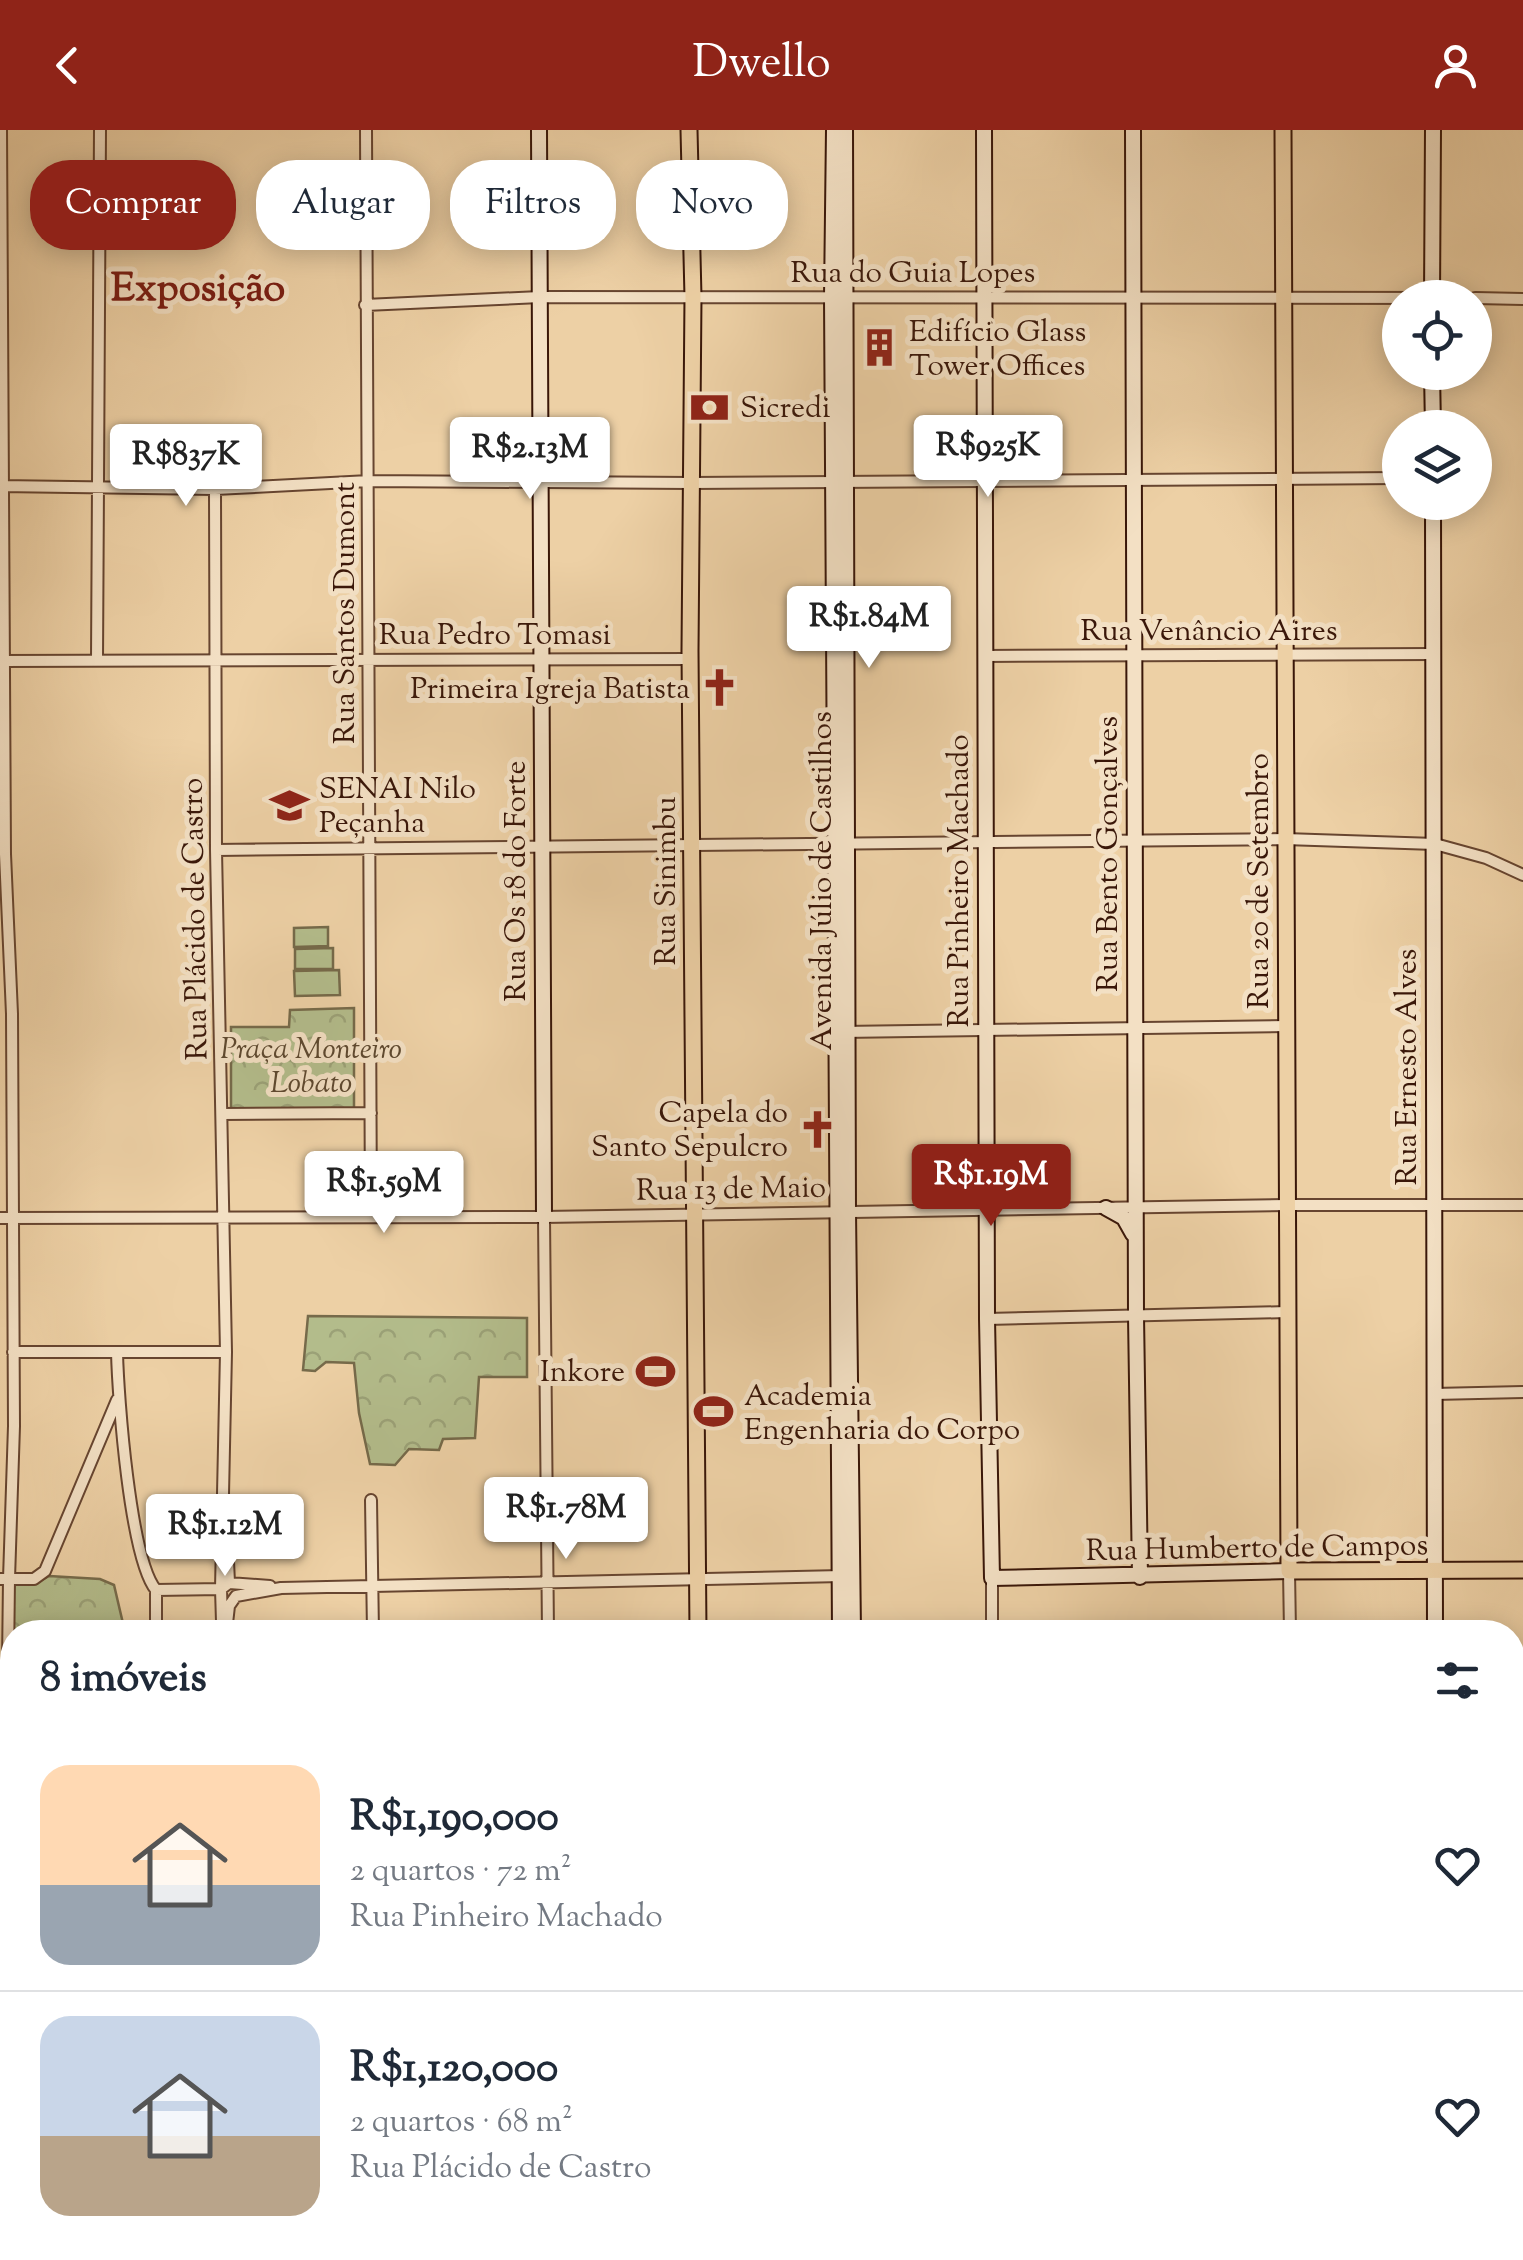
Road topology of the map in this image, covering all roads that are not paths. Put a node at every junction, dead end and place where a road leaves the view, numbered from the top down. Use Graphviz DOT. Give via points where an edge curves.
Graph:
graph roads {
  1 [pos="1,130"];
  2 [pos="100,130"];
  3 [pos="366,130"];
  4 [pos="539,130"];
  5 [pos="689,130"];
  6 [pos="834,130"];
  7 [pos="845,130"];
  8 [pos="984,130"];
  9 [pos="1133,130"];
  10 [pos="1283,130"];
  11 [pos="1433,130"];
  12 [pos="839,208"];
  13 [pos="1432,280"];
  14 [pos="693,296"];
  15 [pos="838,296"];
  16 [pos="540,297"];
  17 [pos="1284,297"];
  18 [pos="1382,297"];
  19 [pos="1134,298"];
  20 [pos="1492,298"];
  21 [pos="984,299"];
  22 [pos="1523,299"];
  23 [pos="2,302"];
  24 [pos="365,305"];
  25 [pos="1284,478"];
  26 [pos="1382,478"];
  27 [pos="985,480"];
  28 [pos="839,481"];
  29 [pos="1134,481"];
  30 [pos="369,482"];
  31 [pos="540,482"];
  32 [pos="692,484"];
  33 [pos="1,486"];
  34 [pos="96,489"];
  35 [pos="215,489"];
  36 [pos="1433,520"];
  37 [pos="1433,654"];
  38 [pos="1285,655"];
  39 [pos="985,656"];
  40 [pos="1134,656"];
  41 [pos="370,658"];
  42 [pos="217,659"];
  43 [pos="542,659"];
  44 [pos="2,660"];
  45 [pos="96,660"];
  46 [pos="690,660"];
  47 [pos="1285,839"];
  48 [pos="1135,842"];
  49 [pos="843,843"];
  50 [pos="692,844"];
  51 [pos="986,844"];
  52 [pos="1435,844"];
  53 [pos="542,845"];
  54 [pos="368,849"];
  55 [pos="216,850"];
  56 [pos="3,854"];
  57 [pos="1523,874"];
  58 [pos="1286,1026"];
  59 [pos="1135,1029"];
  60 [pos="986,1030"];
  61 [pos="843,1032"];
  62 [pos="370,1113"];
  63 [pos="222,1114"];
  64 [pos="1282,1200"];
  65 [pos="1433,1204"];
  66 [pos="1523,1204"];
  67 [pos="1136,1207"];
  68 [pos="1106,1208"];
  69 [pos="987,1209"];
  70 [pos="842,1212"];
  71 [pos="694,1214"];
  72 [pos="224,1216"];
  73 [pos="371,1216"];
  74 [pos="544,1217"];
  75 [pos="6,1218"];
  76 [pos="1136,1241"];
  77 [pos="1288,1312"];
  78 [pos="1136,1316"];
  79 [pos="987,1318"];
  80 [pos="12,1352"];
  81 [pos="118,1352"];
  82 [pos="226,1352"];
  83 [pos="1523,1392"];
  84 [pos="1434,1394"];
  85 [pos="118,1397"];
  86 [pos="0,1426"];
  87 [pos="14,1426"];
  88 [pos="371,1500"];
  89 [pos="1523,1570"];
  90 [pos="1289,1571"];
  91 [pos="1434,1571"];
  92 [pos="846,1576"];
  93 [pos="1140,1577"];
  94 [pos="992,1578"];
  95 [pos="4,1579"];
  96 [pos="697,1579"];
  97 [pos="548,1582"];
  98 [pos="225,1586"];
  99 [pos="371,1586"];
  100 [pos="280,1588"];
  101 [pos="156,1590"];
  102 [pos="4,1620"];
  103 [pos="156,1620"];
  104 [pos="222,1620"];
  105 [pos="227,1620"];
  106 [pos="372,1620"];
  107 [pos="548,1620"];
  108 [pos="698,1620"];
  109 [pos="841,1620"];
  110 [pos="852,1620"];
  111 [pos="992,1620"];
  112 [pos="1290,1620"];
  113 [pos="1434,1620"];
  1 -- 23 [label="street"];
  2 -- 34 [label="street"];
  3 -- 24 [label="street, Rua Santos Dumont"];
  4 -- 16 [label="street, Rua Os 18 do Forte"];
  5 -- 14 [label="main road, Rua Sinimbu"];
  6 -- 12 [label="street, Avenida Júlio de Castilhos"];
  7 -- 12 [label="street, Avenida Júlio de Castilhos"];
  8 -- 21 [label="street, Rua Pinheiro Machado"];
  9 -- 19 [label="street, Rua Bento Gonçalves"];
  10 -- 17 [label="main road, Rua 20 de Setembro"];
  11 -- 13 [label="street"];
  12 -- 15 [label="street, Avenida Júlio de Castilhos"];
  14 -- 15 [label="street, Rua do Guia Lopes"];
  14 -- 16 [label="street, Rua do Guia Lopes"];
  14 -- 32 [label="main road, Rua Sinimbu"];
  15 -- 21 [label="street, Rua do Guia Lopes"];
  15 -- 28 [label="street, Avenida Júlio de Castilhos"];
  16 -- 24 [label="street, Rua do Guia Lopes"];
  16 -- 31 [label="street, Rua Os 18 do Forte"];
  17 -- 18 [label="street, Rua do Guia Lopes"];
  17 -- 19 [label="street, Rua do Guia Lopes"];
  17 -- 25 [label="main road, Rua 20 de Setembro"];
  19 -- 21 [label="street, Rua do Guia Lopes"];
  19 -- 29 [label="street, Rua Bento Gonçalves"];
  20 -- 22 [label="street"];
  21 -- 27 [label="street, Rua Pinheiro Machado"];
  23 -- 33 [label="street"];
  24 -- 30 [label="street, Rua Santos Dumont"];
  25 -- 26 [label="street"];
  25 -- 29 [label="street"];
  25 -- 38 [label="main road, Rua 20 de Setembro"];
  27 -- 28 [label="street"];
  27 -- 29 [label="street"];
  27 -- 39 [label="street, Rua Pinheiro Machado"];
  28 -- 32 [label="street"];
  28 -- 49 [label="street, Avenida Júlio de Castilhos"];
  29 -- 40 [label="street, Rua Bento Gonçalves"];
  30 -- 31 [label="street"];
  30 -- 35 [label="street"];
  30 -- 41 [label="street, Rua Santos Dumont"];
  31 -- 32 [label="street"];
  31 -- 43 [label="street, Rua Os 18 do Forte"];
  32 -- 46 [label="main road, Rua Sinimbu"];
  33 -- 34 [label="street"];
  33 -- 44 [label="street"];
  34 -- 35 [label="street"];
  34 -- 45 [label="street"];
  35 -- 42 [label="street, Rua Plácido de Castro"];
  36 -- 37 [label="street, Rua Ernesto Alves"];
  37 -- 38 [label="street, Rua Venâncio Aires"];
  37 -- 52 [label="street, Rua Ernesto Alves"];
  38 -- 40 [label="street, Rua Venâncio Aires"];
  38 -- 47 [label="main road, Rua 20 de Setembro"];
  39 -- 40 [label="street, Rua Venâncio Aires"];
  39 -- 51 [label="street, Rua Pinheiro Machado"];
  40 -- 48 [label="street, Rua Bento Gonçalves"];
  41 -- 42 [label="street, Rua Pedro Tomasi"];
  41 -- 43 [label="street, Rua Pedro Tomasi"];
  41 -- 54 [label="street, Rua Santos Dumont"];
  42 -- 45 [label="street, Rua Pedro Tomasi"];
  42 -- 55 [label="street, Rua Plácido de Castro"];
  43 -- 46 [label="street, Rua Pedro Tomasi"];
  43 -- 53 [label="street, Rua Os 18 do Forte"];
  44 -- 45 [label="street, Rua Pedro Tomasi"];
  44 -- 56 [label="street"];
  46 -- 50 [label="main road, Rua Sinimbu"];
  47 -- 48 [label="street"];
  47 -- 52 [label="street"];
  47 -- 58 [label="main road, Rua 20 de Setembro"];
  48 -- 51 [label="street"];
  48 -- 59 [label="street, Rua Bento Gonçalves"];
  49 -- 50 [label="street"];
  49 -- 51 [label="street"];
  49 -- 61 [label="street, Avenida Júlio de Castilhos"];
  50 -- 53 [label="street"];
  50 -- 71 [label="main road, Rua Sinimbu"];
  51 -- 60 [label="street, Rua Pinheiro Machado"];
  52 -- 57 [label="street"];
  52 -- 65 [label="street, Rua Ernesto Alves"];
  53 -- 54 [label="street"];
  53 -- 74 [label="street, Rua Os 18 do Forte"];
  54 -- 55 [label="street"];
  54 -- 62 [label="street, Rua Santos Dumont"];
  55 -- 63 [label="street, Rua Plácido de Castro"];
  56 -- 75 [label="street" via="12,1014"];
  58 -- 59 [label="street"];
  58 -- 64 [label="main road, Rua 20 de Setembro"];
  59 -- 60 [label="street"];
  59 -- 67 [label="street, Rua Bento Gonçalves"];
  60 -- 61 [label="street"];
  60 -- 69 [label="street, Rua Pinheiro Machado"];
  61 -- 70 [label="street, Avenida Júlio de Castilhos"];
  62 -- 63 [label="street"];
  62 -- 73 [label="street, Rua Santos Dumont"];
  63 -- 72 [label="street, Rua Plácido de Castro"];
  64 -- 65 [label="street, Rua 13 de Maio"];
  64 -- 67 [label="street, Rua 13 de Maio"];
  64 -- 77 [label="main road, Rua 20 de Setembro"];
  65 -- 66 [label="street, Rua 13 de Maio"];
  65 -- 84 [label="street, Rua Ernesto Alves"];
  67 -- 68 [label="street, Rua 13 de Maio"];
  67 -- 76 [label="street, Rua Bento Gonçalves"];
  68 -- 69 [label="street, Rua 13 de Maio"];
  68 -- 76 [label="street" via="1124,1218"];
  69 -- 70 [label="street, Rua 13 de Maio"];
  69 -- 79 [label="street, Rua Pinheiro Machado"];
  70 -- 71 [label="street, Rua 13 de Maio"];
  70 -- 92 [label="street, Avenida Júlio de Castilhos"];
  71 -- 74 [label="street, Rua 13 de Maio"];
  71 -- 96 [label="main road, Rua Sinimbu"];
  72 -- 73 [label="street, Rua 13 de Maio"];
  72 -- 75 [label="street, Rua 13 de Maio"];
  72 -- 82 [label="street, Rua Plácido de Castro"];
  73 -- 74 [label="street, Rua 13 de Maio"];
  74 -- 97 [label="street, Rua Os 18 do Forte"];
  75 -- 80 [label="street"];
  76 -- 78 [label="street, Rua Bento Gonçalves"];
  77 -- 78 [label="street"];
  77 -- 90 [label="main road, Rua 20 de Setembro"];
  78 -- 79 [label="street"];
  78 -- 93 [label="street, Rua Bento Gonçalves"];
  79 -- 94 [label="street, Rua Pinheiro Machado"];
  80 -- 81 [label="street"];
  80 -- 87 [label="street"];
  81 -- 82 [label="street"];
  81 -- 85 [label="street"];
  82 -- 98 [label="street, Rua Plácido de Castro"];
  83 -- 84 [label="street"];
  84 -- 91 [label="street, Rua Ernesto Alves"];
  85 -- 95 [label="street" via="45,1571 34,1579"];
  85 -- 101 [label="street" via="140,1555"];
  86 -- 87 [label="street"];
  87 -- 95 [label="street"];
  88 -- 99 [label="street"];
  89 -- 91 [label="main road, Rua Humberto de Campos"];
  90 -- 91 [label="main road, Rua Humberto de Campos"];
  90 -- 93 [label="street, Rua Humberto de Campos"];
  90 -- 112 [label="street, Rua 20 de Setembro"];
  91 -- 113 [label="street, Rua Ernesto Alves"];
  92 -- 96 [label="street"];
  92 -- 109 [label="street, Avenida Júlio de Castilhos"];
  92 -- 110 [label="street, Avenida Júlio de Castilhos"];
  93 -- 94 [label="street, Rua Humberto de Campos"];
  94 -- 111 [label="street, Rua Pinheiro Machado"];
  95 -- 102 [label="street"];
  96 -- 97 [label="street"];
  96 -- 108 [label="main road, Rua Sinimbu"];
  97 -- 99 [label="street"];
  97 -- 107 [label="street, Rua Os 18 do Forte"];
  98 -- 100 [label="street"];
  98 -- 101 [label="street"];
  98 -- 104 [label="street, Rua Plácido de Castro"];
  99 -- 100 [label="street"];
  99 -- 106 [label="street"];
  100 -- 105 [label="street" via="236,1596"];
  101 -- 103 [label="street"];
}
